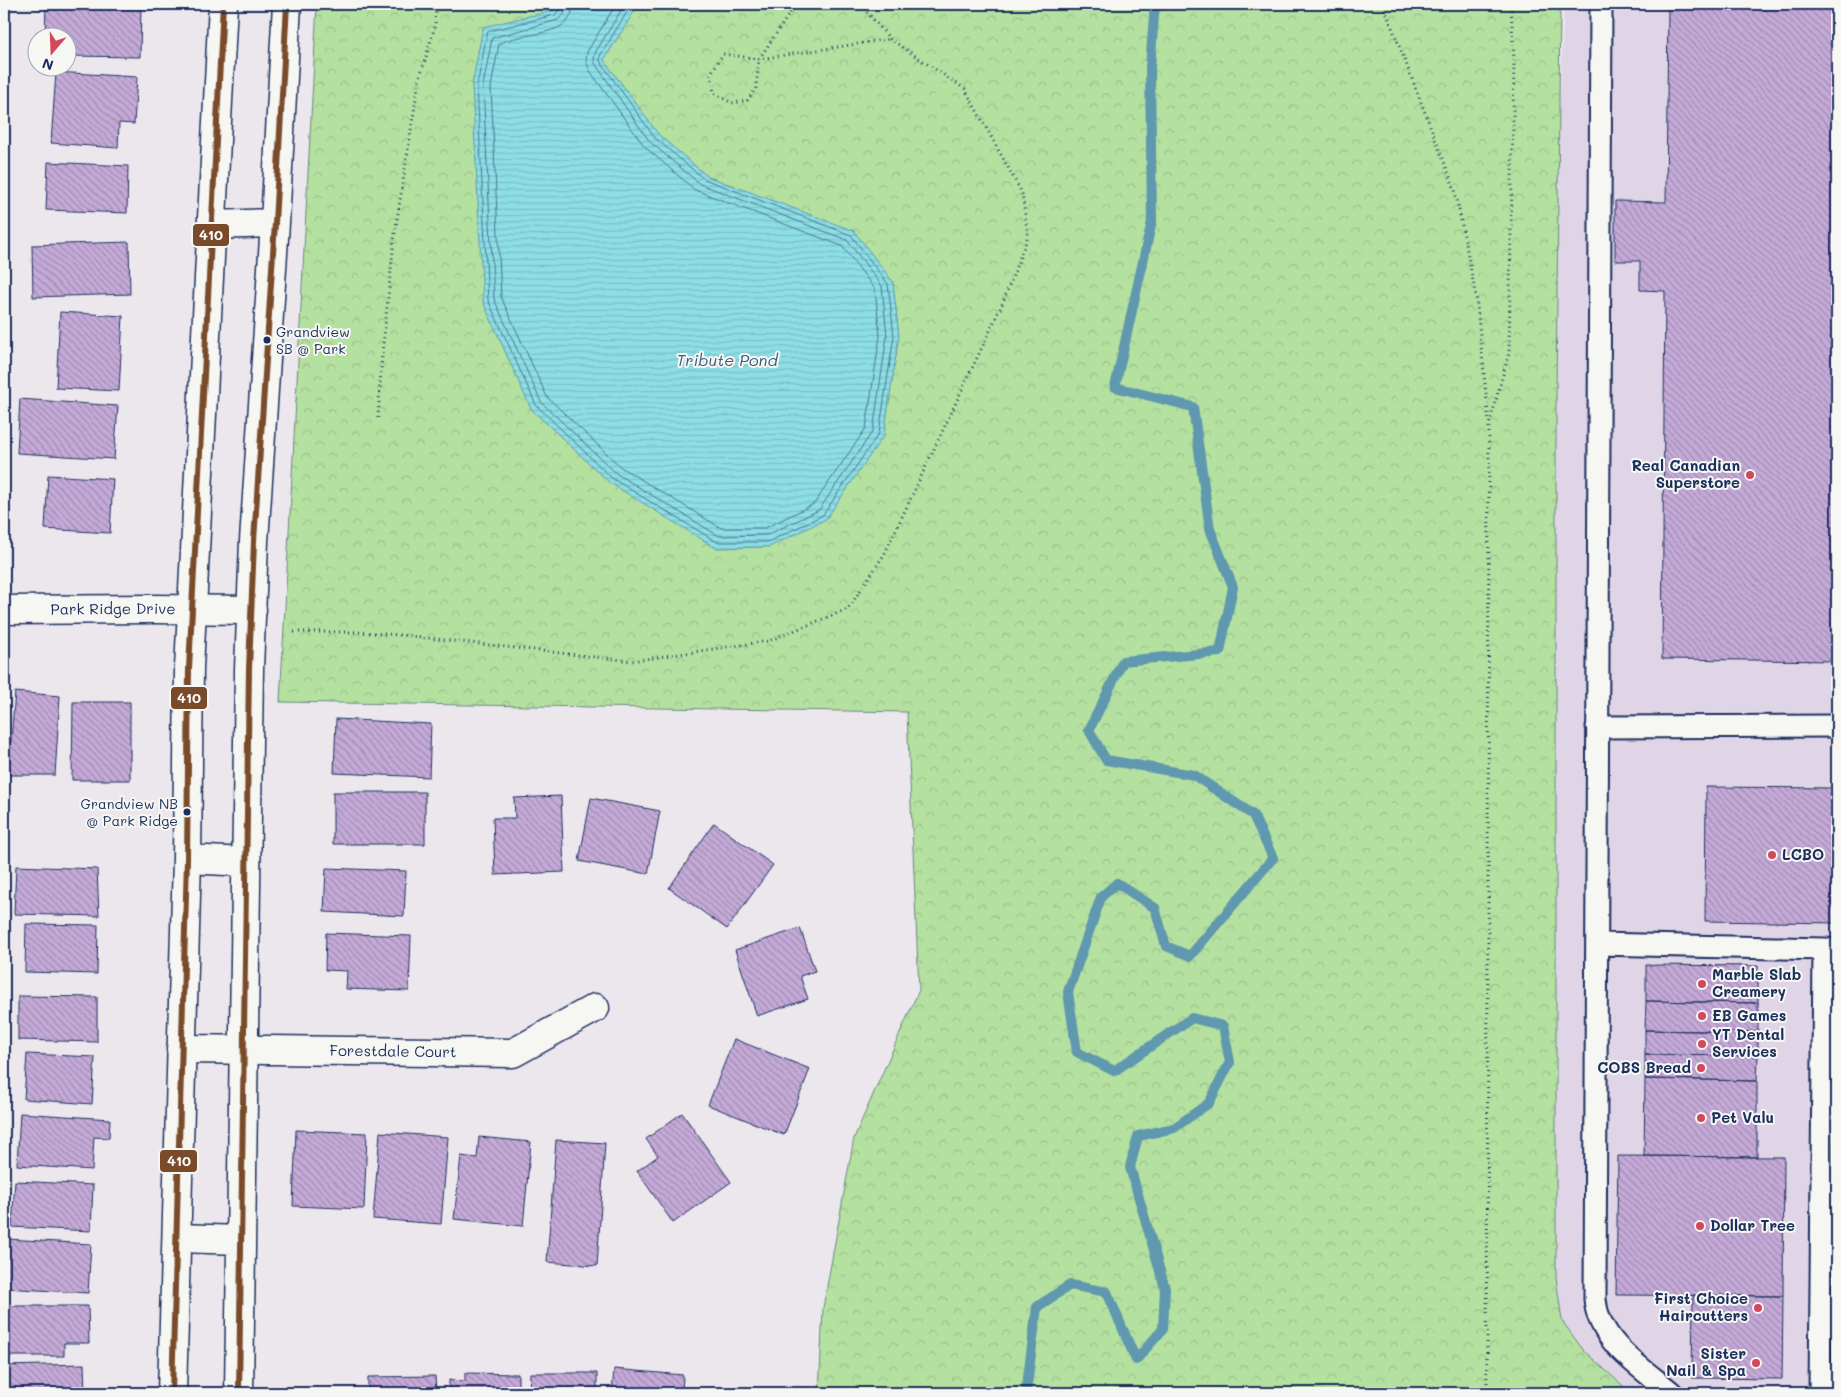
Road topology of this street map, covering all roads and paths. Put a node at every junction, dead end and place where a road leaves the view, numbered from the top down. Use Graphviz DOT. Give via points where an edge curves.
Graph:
graph roads {
  1 [pos="223,4"];
  2 [pos="287,4"];
  3 [pos="436,4"];
  4 [pos="796,4"];
  5 [pos="860,4"];
  6 [pos="1383,4"];
  7 [pos="1511,4"];
  8 [pos="1601,4"];
  9 [pos="890,38"];
  10 [pos="759,59"];
  11 [pos="212,224"];
  12 [pos="275,224"];
  13 [pos="378,418"];
  14 [pos="1489,425"];
  15 [pos="4,610"];
  16 [pos="192,610"];
  17 [pos="252,610"];
  18 [pos="294,632"];
  19 [pos="1837,726"];
  20 [pos="1597,727"];
  21 [pos="187,859"];
  22 [pos="246,862"];
  23 [pos="1596,944"];
  24 [pos="1831,950"];
  25 [pos="595,1008"];
  26 [pos="181,1049"];
  27 [pos="243,1049"];
  28 [pos="177,1238"];
  29 [pos="241,1240"];
  30 [pos="172,1393"];
  31 [pos="239,1393"];
  32 [pos="1487,1393"];
  33 [pos="1672,1393"];
  34 [pos="1820,1393"];
  1 -- 11 [label="street"];
  2 -- 12 [label="street"];
  3 -- 13 [label="path" via="435,26 419,80 395,232"];
  4 -- 10 [label="path"];
  5 -- 9 [label="path"];
  6 -- 14 [label="path" via="1455,190 1476,296"];
  7 -- 14 [label="path" via="1514,62 1509,353"];
  8 -- 20 [label="lane"];
  9 -- 10 [label="path"];
  9 -- 18 [label="path" via="965,89 1022,193 1028,236 1001,307 884,554 848,609 768,641 630,661 400,635"];
  10 -- 10 [label="path" via="722,54 711,73 714,93 732,103 747,101 756,88"];
  11 -- 12 [label="street"];
  11 -- 16 [label="street"];
  12 -- 17 [label="street"];
  14 -- 32 [label="path"];
  15 -- 16 [label="street, Park Ridge Drive"];
  16 -- 17 [label="street, Park Ridge Drive"];
  16 -- 21 [label="street"];
  17 -- 22 [label="street"];
  19 -- 20 [label="lane"];
  20 -- 23 [label="lane"];
  21 -- 22 [label="street"];
  21 -- 26 [label="street"];
  22 -- 27 [label="street"];
  23 -- 24 [label="lane"];
  23 -- 33 [label="lane" via="1596,1311 1610,1339"];
  24 -- 34 [label="lane"];
  25 -- 27 [label="street, Forestdale Court" via="513,1053"];
  26 -- 27 [label="street, Forestdale Court"];
  26 -- 28 [label="street"];
  27 -- 29 [label="street"];
  28 -- 29 [label="street"];
  28 -- 30 [label="street"];
  29 -- 31 [label="street"];
}
